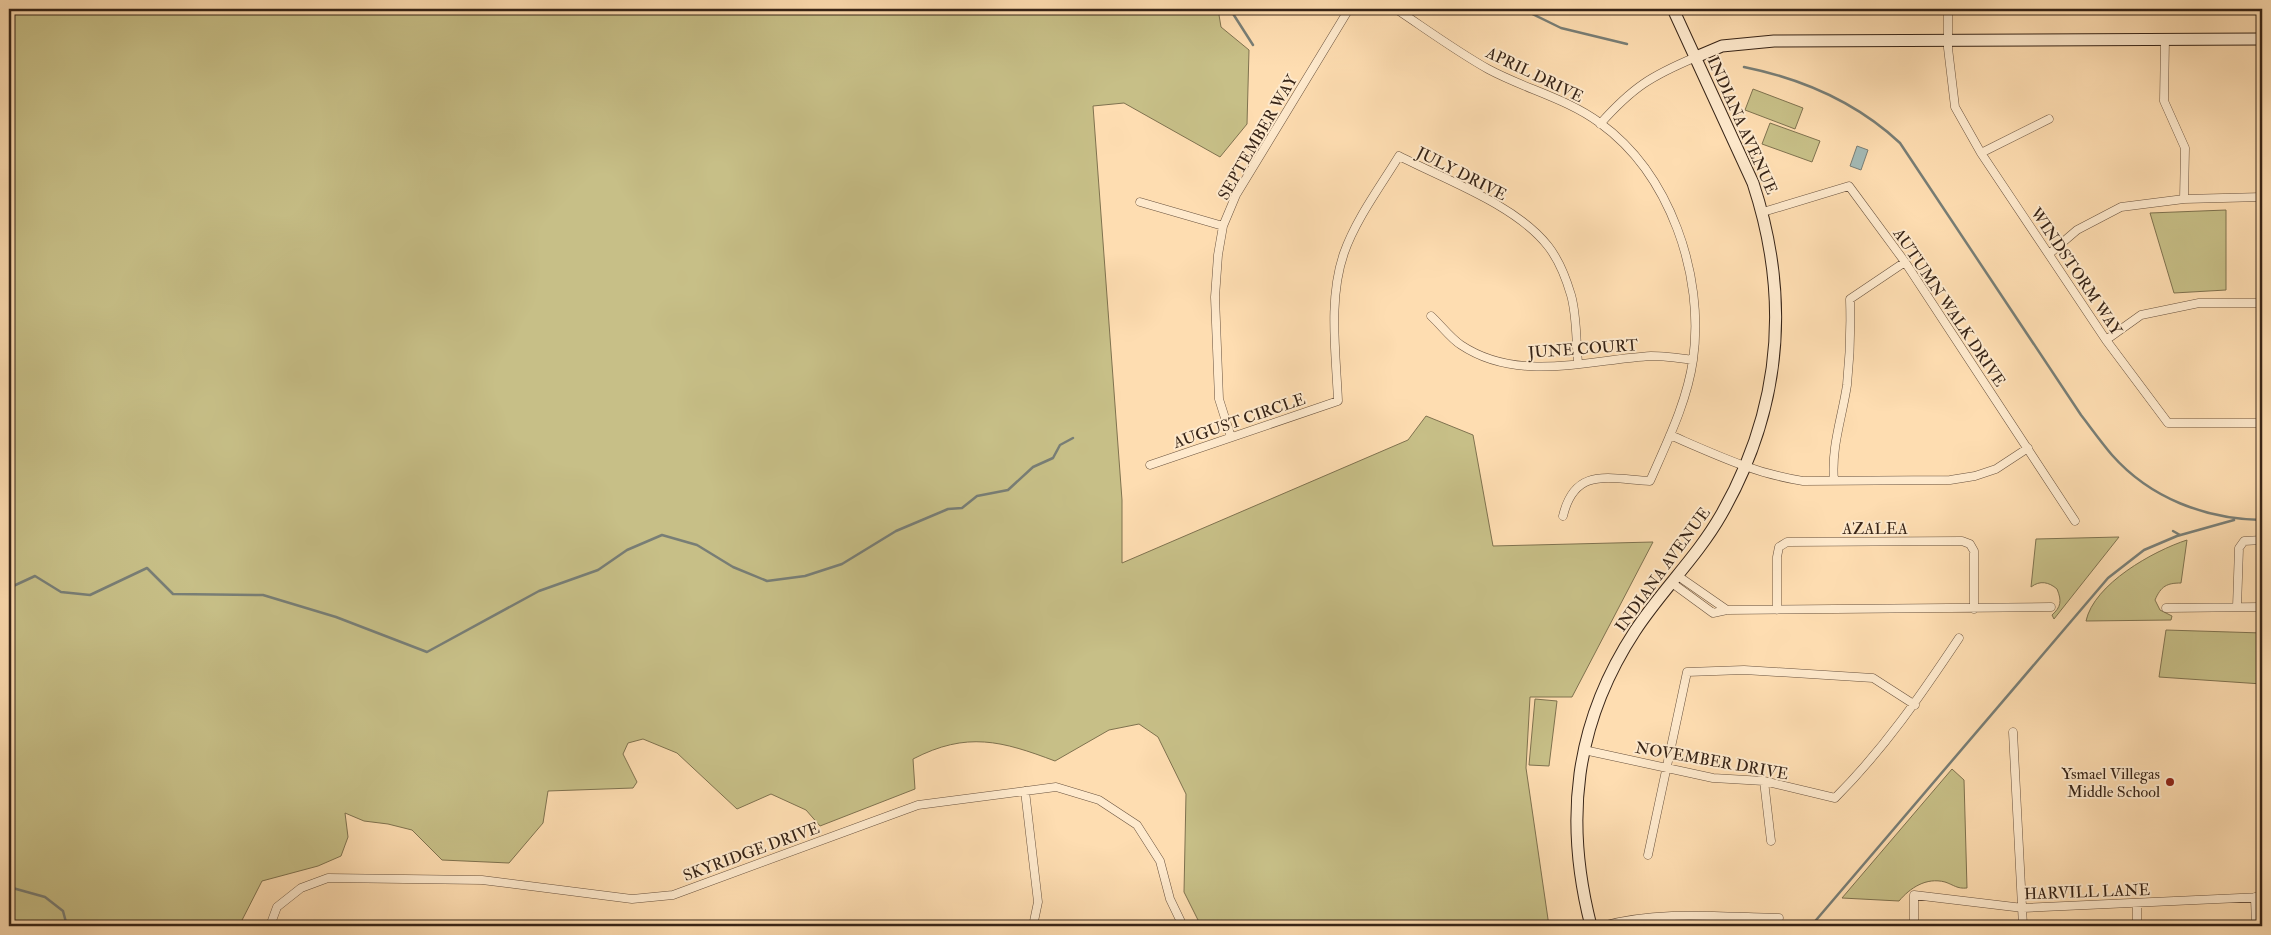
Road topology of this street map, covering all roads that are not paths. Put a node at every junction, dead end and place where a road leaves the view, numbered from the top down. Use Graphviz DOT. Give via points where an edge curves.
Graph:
graph roads {
  1 [pos="1349,9"];
  2 [pos="1396,9"];
  3 [pos="1673,9"];
  4 [pos="1948,9"];
  5 [pos="2262,38"];
  6 [pos="2165,39"];
  7 [pos="1949,40"];
  8 [pos="1696,57"];
  9 [pos="2049,119"];
  10 [pos="1600,124"];
  11 [pos="1981,153"];
  12 [pos="2262,197"];
  13 [pos="2184,199"];
  14 [pos="1140,202"];
  15 [pos="1763,212"];
  16 [pos="1223,226"];
  17 [pos="2049,254"];
  18 [pos="1905,262"];
  19 [pos="2262,303"];
  20 [pos="1431,316"];
  21 [pos="2106,340"];
  22 [pos="1693,360"];
  23 [pos="1578,363"];
  24 [pos="1338,401"];
  25 [pos="2262,423"];
  26 [pos="1670,435"];
  27 [pos="1231,437"];
  28 [pos="2028,448"];
  29 [pos="1150,465"];
  30 [pos="1745,467"];
  31 [pos="1834,481"];
  32 [pos="1562,516"];
  33 [pos="2075,521"];
  34 [pos="2262,540"];
  35 [pos="1675,580"];
  36 [pos="1706,596"];
  37 [pos="1700,604"];
  38 [pos="2051,607"];
  39 [pos="2262,607"];
  40 [pos="2166,608"];
  41 [pos="2237,608"];
  42 [pos="1974,609"];
  43 [pos="1727,610"];
  44 [pos="1777,610"];
  45 [pos="1959,638"];
  46 [pos="1915,705"];
  47 [pos="2013,732"];
  48 [pos="1584,750"];
  49 [pos="1666,769"];
  50 [pos="1764,781"];
  51 [pos="1025,791"];
  52 [pos="1771,841"];
  53 [pos="1648,854"];
  54 [pos="2259,897"];
  55 [pos="2137,904"];
  56 [pos="2023,908"];
  57 [pos="1680,916"];
  58 [pos="1779,918"];
  59 [pos="270,926"];
  60 [pos="1033,926"];
  61 [pos="1183,926"];
  62 [pos="1591,926"];
  63 [pos="1602,926"];
  64 [pos="1680,926"];
  65 [pos="1914,926"];
  66 [pos="2023,926"];
  67 [pos="2137,926"];
  68 [pos="2256,926"];
  1 -- 16 [label="street, SEPTEMBER WAY" via="1236,195"];
  2 -- 10 [label="street, APRIL DRIVE" via="1487,68 1566,102"];
  3 -- 8 [label="street, INDIANA AVENUE"];
  4 -- 7 [label="street, WINDSTORM WAY"];
  5 -- 6 [label="street"];
  6 -- 7 [label="street"];
  6 -- 13 [label="street" via="2164,101 2185,148"];
  7 -- 8 [label="street" via="1774,42 1722,46"];
  7 -- 11 [label="street, WINDSTORM WAY" via="1955,107"];
  8 -- 10 [label="street" via="1642,84"];
  8 -- 15 [label="street, INDIANA AVENUE"];
  9 -- 11 [label="street"];
  10 -- 22 [label="street, APRIL DRIVE" via="1631,151 1652,180 1672,219 1692,284"];
  11 -- 17 [label="street, WINDSTORM WAY"];
  12 -- 13 [label="street"];
  13 -- 17 [label="street" via="2121,207 2077,230"];
  14 -- 16 [label="street"];
  15 -- 18 [label="street, AUTUMN WALK DRIVE" via="1849,186"];
  15 -- 30 [label="street, INDIANA AVENUE" via="1775,280 1776,341 1764,410"];
  16 -- 27 [label="street, SEPTEMBER WAY" via="1216,296 1216,376 1219,400"];
  17 -- 21 [label="street, WINDSTORM WAY"];
  18 -- 28 [label="street, AUTUMN WALK DRIVE"];
  18 -- 31 [label="street" via="1850,300 1851,332 1847,377 1834,446"];
  19 -- 21 [label="street" via="2199,303 2141,315"];
  20 -- 23 [label="street, JUNE COURT" via="1460,345 1483,357 1512,366 1540,368"];
  21 -- 25 [label="street, WINDSTORM WAY" via="2168,423"];
  22 -- 23 [label="street, JUNE COURT" via="1653,356"];
  22 -- 26 [label="street, APRIL DRIVE"];
  23 -- 24 [label="street, JULY DRIVE" via="1571,296 1549,247 1507,210 1399,156 1357,225 1344,253 1336,293"];
  24 -- 27 [label="street, AUGUST CIRCLE"];
  26 -- 30 [label="street"];
  26 -- 32 [label="street, APRIL DRIVE" via="1650,481 1590,479 1570,494"];
  27 -- 29 [label="street, AUGUST CIRCLE"];
  28 -- 31 [label="street" via="1996,469 1975,476 1950,480"];
  28 -- 33 [label="street, AUTUMN WALK DRIVE"];
  30 -- 31 [label="street" via="1788,479"];
  30 -- 35 [label="street, INDIANA AVENUE" via="1720,517"];
  34 -- 41 [label="street" via="2244,541 2239,548"];
  35 -- 36 [label="street"];
  35 -- 37 [label="street"];
  35 -- 48 [label="street, INDIANA AVENUE" via="1636,630 1617,661 1594,713"];
  36 -- 37 [label="street"];
  36 -- 43 [label="street"];
  37 -- 43 [label="street" via="1712,613"];
  38 -- 42 [label="street"];
  39 -- 41 [label="street"];
  40 -- 41 [label="street"];
  42 -- 44 [label="street"];
  42 -- 44 [label="street, AZALEA" via="1974,551 1970,544 1962,541 1787,542 1779,547 1777,557"];
  43 -- 44 [label="street"];
  45 -- 46 [label="street"];
  46 -- 49 [label="street" via="1873,678 1744,670 1687,672"];
  46 -- 50 [label="street, NOVEMBER DRIVE" via="1835,798"];
  47 -- 56 [label="street"];
  48 -- 49 [label="street, NOVEMBER DRIVE"];
  48 -- 62 [label="street, INDIANA AVENUE" via="1577,796 1576,833 1582,891"];
  49 -- 50 [label="street, NOVEMBER DRIVE" via="1713,778"];
  49 -- 53 [label="street"];
  50 -- 52 [label="street"];
  51 -- 59 [label="street, SKYRIDGE DRIVE" via="918,805 673,895 632,899 482,880 328,878 302,888 277,907"];
  51 -- 60 [label="street" via="1038,902"];
  51 -- 61 [label="street, SKYRIDGE DRIVE" via="1056,787 1099,800 1137,825 1160,861 1170,899"];
  54 -- 55 [label="street, HARVILL LANE"];
  54 -- 68 [label="street"];
  55 -- 56 [label="street, HARVILL LANE"];
  55 -- 67 [label="street"];
  56 -- 65 [label="street, HARVILL LANE" via="1914,895"];
  56 -- 66 [label="street"];
  57 -- 58 [label="street"];
  57 -- 63 [label="street" via="1626,920"];
  57 -- 64 [label="street"];
}
